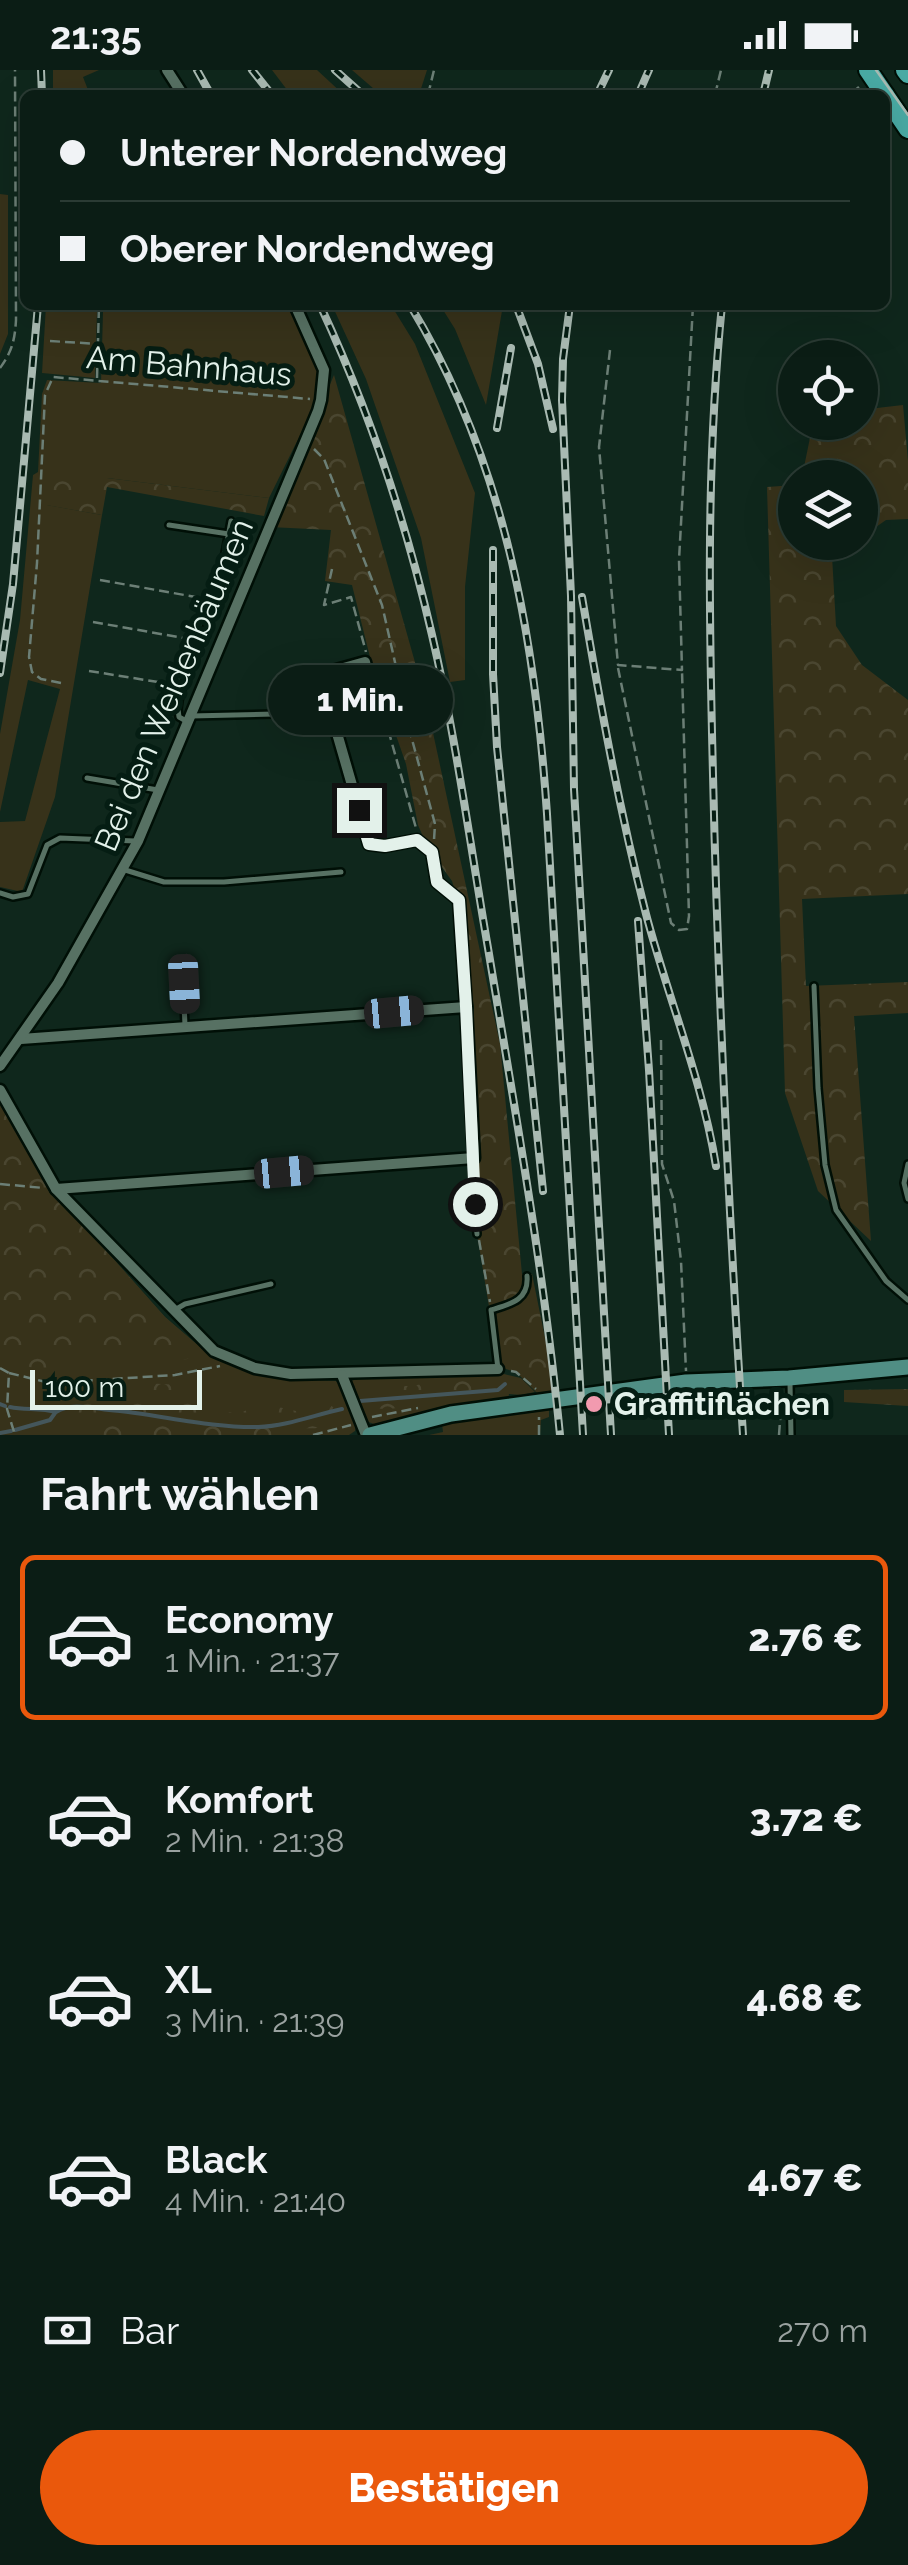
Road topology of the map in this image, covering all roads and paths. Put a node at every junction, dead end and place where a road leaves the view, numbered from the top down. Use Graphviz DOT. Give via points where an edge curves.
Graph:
graph roads {
  1 [pos="15,70"];
  2 [pos="890,102"];
  3 [pos="908,128"];
  4 [pos="99,310"];
  5 [pos="297,310"];
  6 [pos="694,310"];
  7 [pos="50,341"];
  8 [pos="98,344"];
  9 [pos="610,350"];
  10 [pos="0,368"];
  11 [pos="97,381"];
  12 [pos="321,400"];
  13 [pos="306,440"];
  14 [pos="231,520"];
  15 [pos="169,525"];
  16 [pos="229,534"];
  17 [pos="332,569"];
  18 [pos="100,580"];
  19 [pos="216,600"];
  20 [pos="93,622"];
  21 [pos="202,641"];
  22 [pos="364,662"];
  23 [pos="618,665"];
  24 [pos="682,670"];
  25 [pos="90,671"];
  26 [pos="397,671"];
  27 [pos="369,679"];
  28 [pos="61,684"];
  29 [pos="183,686"];
  30 [pos="334,689"];
  31 [pos="316,713"];
  32 [pos="190,719"];
  33 [pos="87,778"];
  34 [pos="160,790"];
  35 [pos="417,840"];
  36 [pos="138,841"];
  37 [pos="432,852"];
  38 [pos="122,870"];
  39 [pos="342,872"];
  40 [pos="0,892"];
  41 [pos="184,984"];
  42 [pos="814,986"];
  43 [pos="466,1006"];
  44 [pos="186,1028"];
  45 [pos="21,1039"];
  46 [pos="660,1040"];
  47 [pos="0,1066"];
  48 [pos="0,1090"];
  49 [pos="474,1158"];
  50 [pos="908,1164"];
  51 [pos="0,1184"];
  52 [pos="56,1189"];
  53 [pos="908,1198"];
  54 [pos="478,1234"];
  55 [pos="527,1276"];
  56 [pos="270,1284"];
  57 [pos="908,1300"];
  58 [pos="491,1310"];
  59 [pos="174,1311"];
  60 [pos="228,1358"];
  61 [pos="908,1366"];
  62 [pos="0,1368"];
  63 [pos="498,1369"];
  64 [pos="9,1373"];
  65 [pos="342,1375"];
  66 [pos="790,1378"];
  67 [pos="686,1382"];
  68 [pos="539,1402"];
  69 [pos="15,1435"];
  70 [pos="368,1435"];
  71 [pos="539,1435"];
  72 [pos="791,1435"];
  1 -- 10 [label="path" via="16,320 11,354"];
  2 -- 3 [label="main road"];
  4 -- 8 [label="path"];
  5 -- 12 [label="street, Bei den Weidenbäumen" via="324,370"];
  6 -- 24 [label="path" via="679,560"];
  7 -- 8 [label="path"];
  8 -- 11 [label="path"];
  9 -- 23 [label="path" via="599,446"];
  11 -- 12 [label="path, Am Bahnhaus"];
  11 -- 28 [label="path, Am Bahnhaus" via="53,377 46,395 29,657 32,672"];
  12 -- 13 [label="street, Bei den Weidenbäumen"];
  13 -- 26 [label="path" via="324,459 364,555"];
  13 -- 32 [label="street, Bei den Weidenbäumen"];
  14 -- 16 [label="lane"];
  15 -- 16 [label="lane"];
  16 -- 19 [label="lane"];
  17 -- 22 [label="path" via="324,604 350,597"];
  18 -- 19 [label="path"];
  19 -- 21 [label="lane"];
  20 -- 21 [label="path"];
  21 -- 29 [label="lane"];
  22 -- 27 [label="street"];
  22 -- 30 [label="street" via="330,672"];
  23 -- 24 [label="path"];
  23 -- 24 [label="path" via="671,923 679,930 690,916"];
  25 -- 29 [label="path"];
  26 -- 27 [label="path"];
  26 -- 37 [label="path" via="410,689 407,720 435,824"];
  27 -- 30 [label="street"];
  27 -- 35 [label="path"];
  29 -- 32 [label="lane" via="178,709"];
  30 -- 35 [label="street" via="330,709 369,844"];
  31 -- 32 [label="lane"];
  32 -- 34 [label="street, Bei den Weidenbäumen"];
  33 -- 34 [label="lane"];
  34 -- 36 [label="street, Bei den Weidenbäumen"];
  35 -- 37 [label="street"];
  36 -- 38 [label="street, Bei den Weidenbäumen"];
  36 -- 40 [label="lane" via="53,840 28,894"];
  37 -- 43 [label="street" via="437,882 459,900"];
  38 -- 39 [label="lane" via="164,882"];
  38 -- 45 [label="street, Bei den Weidenbäumen"];
  41 -- 44 [label="lane"];
  42 -- 57 [label="lane" via="825,1165 836,1210 886,1281"];
  43 -- 44 [label="street"];
  43 -- 49 [label="street"];
  44 -- 45 [label="street"];
  45 -- 47 [label="street, Bei den Weidenbäumen"];
  46 -- 67 [label="path" via="662,1164 681,1261"];
  48 -- 52 [label="street"];
  49 -- 52 [label="street"];
  49 -- 54 [label="lane"];
  50 -- 53 [label="lane"];
  51 -- 52 [label="path"];
  52 -- 59 [label="street"];
  54 -- 58 [label="path"];
  55 -- 58 [label="lane" via="520,1299"];
  56 -- 59 [label="lane"];
  58 -- 63 [label="lane"];
  59 -- 60 [label="street"];
  60 -- 64 [label="path" via="175,1375 50,1383"];
  60 -- 65 [label="street" via="276,1372"];
  61 -- 66 [label="street"];
  62 -- 64 [label="path"];
  63 -- 65 [label="street"];
  63 -- 68 [label="path" via="516,1372 536,1389"];
  64 -- 69 [label="path" via="7,1409"];
  65 -- 70 [label="street"];
  66 -- 67 [label="street"];
  66 -- 72 [label="lane"];
  67 -- 68 [label="street"];
  68 -- 70 [label="street"];
  68 -- 71 [label="path"];
}
